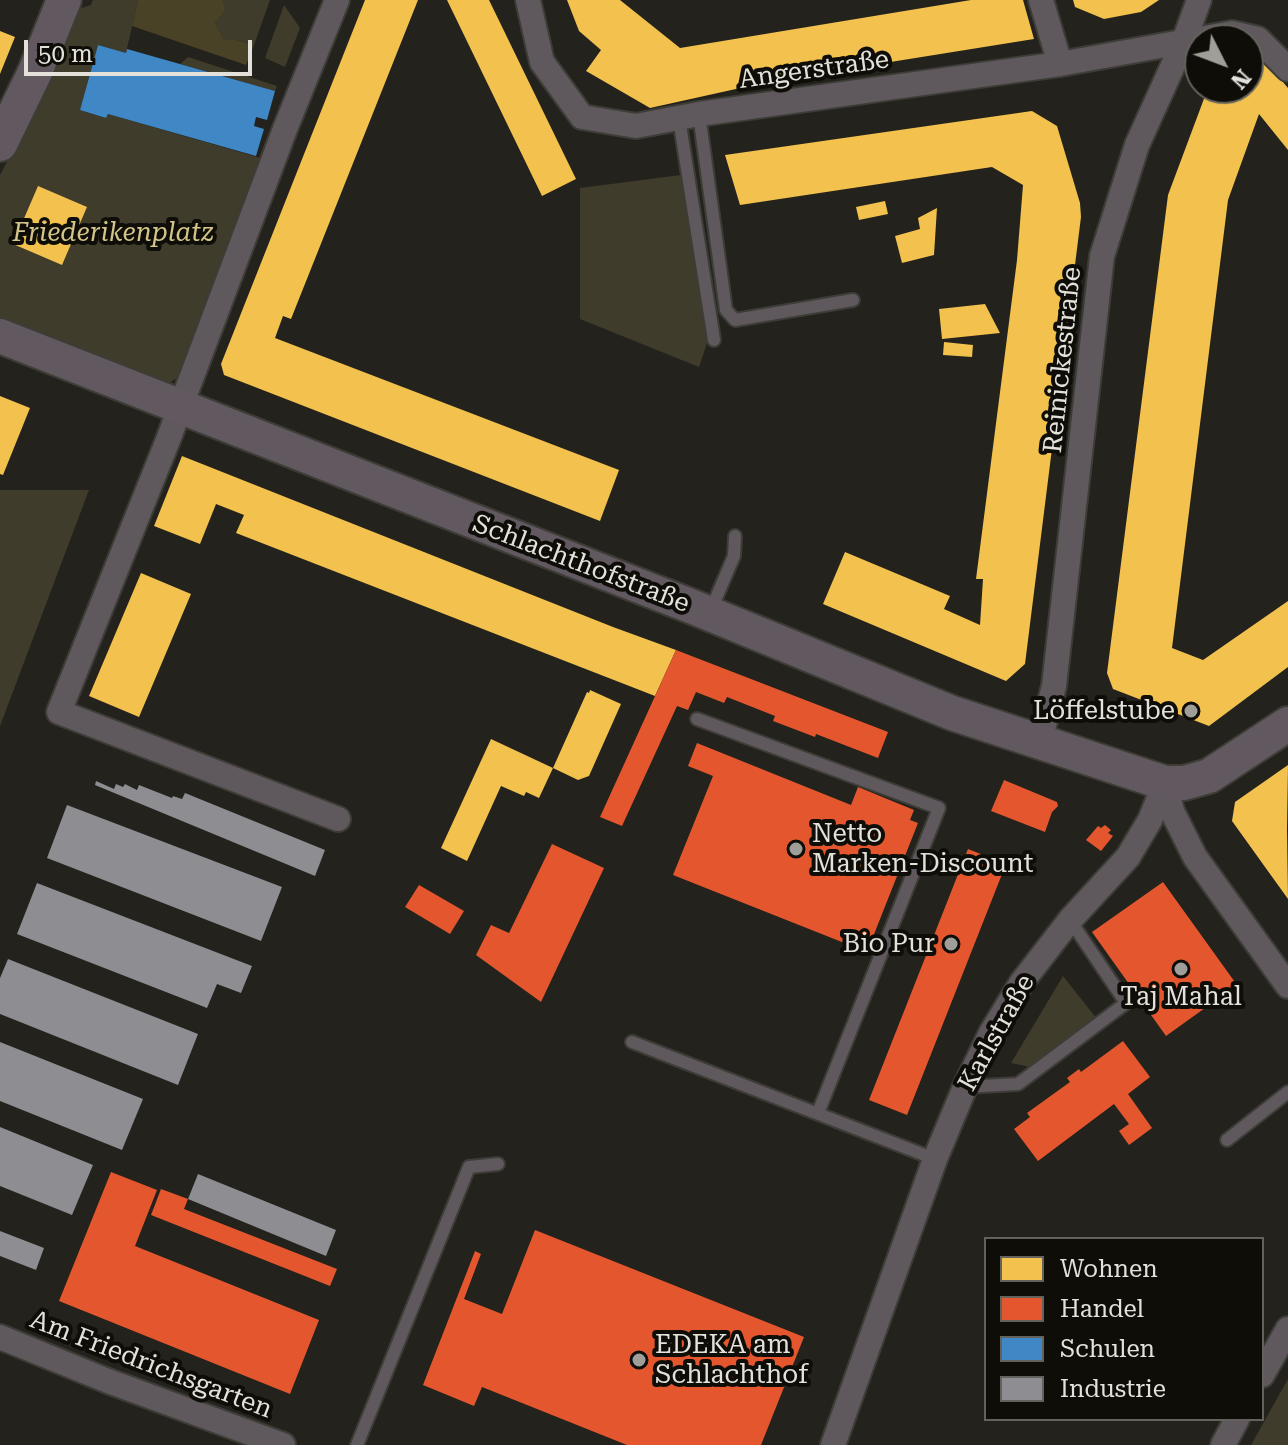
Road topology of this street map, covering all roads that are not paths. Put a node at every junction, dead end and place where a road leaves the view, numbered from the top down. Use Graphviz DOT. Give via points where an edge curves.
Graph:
graph roads {
  1 [pos="64,0"];
  2 [pos="337,0"];
  3 [pos="528,0"];
  4 [pos="1041,0"];
  5 [pos="1199,0"];
  6 [pos="1190,24"];
  7 [pos="1184,41"];
  8 [pos="1264,45"];
  9 [pos="1060,64"];
  10 [pos="1288,69"];
  11 [pos="689,116"];
  12 [pos="0,144"];
  13 [pos="853,300"];
  14 [pos="0,336"];
  15 [pos="714,340"];
  16 [pos="181,407"];
  17 [pos="735,536"];
  18 [pos="709,614"];
  19 [pos="697,719"];
  20 [pos="1288,724"];
  21 [pos="1040,741"];
  22 [pos="1165,783"];
  23 [pos="338,819"];
  24 [pos="1070,920"];
  25 [pos="1288,986"];
  26 [pos="632,1042"];
  27 [pos="965,1087"];
  28 [pos="1288,1092"];
  29 [pos="818,1113"];
  30 [pos="1227,1140"];
  31 [pos="935,1159"];
  32 [pos="498,1164"];
  33 [pos="1288,1329"];
  34 [pos="0,1337"];
  35 [pos="1264,1371"];
  36 [pos="1236,1421"];
  37 [pos="283,1445"];
  38 [pos="357,1445"];
  39 [pos="833,1445"];
  40 [pos="1223,1445"];
  1 -- 12 [label="main road"];
  2 -- 16 [label="street"];
  3 -- 11 [label="street, Angerstraße" via="542,62 582,117 636,126"];
  4 -- 9 [label="street"];
  5 -- 6 [label="street, Reinickestraße"];
  7 -- 9 [label="street, Angerstraße"];
  7 -- 21 [label="street, Reinickestraße" via="1137,145 1102,256 1054,686"];
  8 -- 10 [label="street, Angerstraße"];
  9 -- 11 [label="street, Angerstraße"];
  11 -- 13 [label="lane" via="726,310 735,320"];
  11 -- 15 [label="lane"];
  14 -- 16 [label="main road, Schlachthofstraße"];
  16 -- 18 [label="main road, Schlachthofstraße"];
  16 -- 23 [label="street" via="59,712"];
  17 -- 18 [label="lane" via="734,556"];
  18 -- 21 [label="main road, Schlachthofstraße" via="952,713"];
  19 -- 29 [label="lane" via="939,808"];
  20 -- 22 [label="main road" via="1209,776"];
  21 -- 22 [label="main road, Schlachthofstraße"];
  22 -- 24 [label="street, Karlstraße" via="1128,857"];
  22 -- 25 [label="street" via="1172,811 1195,857"];
  24 -- 27 [label="street, Karlstraße" via="1022,982"];
  24 -- 27 [label="lane" via="1126,1003 1018,1084"];
  26 -- 29 [label="lane"];
  27 -- 31 [label="street, Karlstraße"];
  28 -- 30 [label="lane"];
  29 -- 31 [label="lane"];
  31 -- 39 [label="street, Karlstraße"];
  32 -- 38 [label="lane" via="469,1167"];
  33 -- 35 [label="street"];
  34 -- 37 [label="street, Am Friedrichsgarten"];
  36 -- 40 [label="street"];
}
